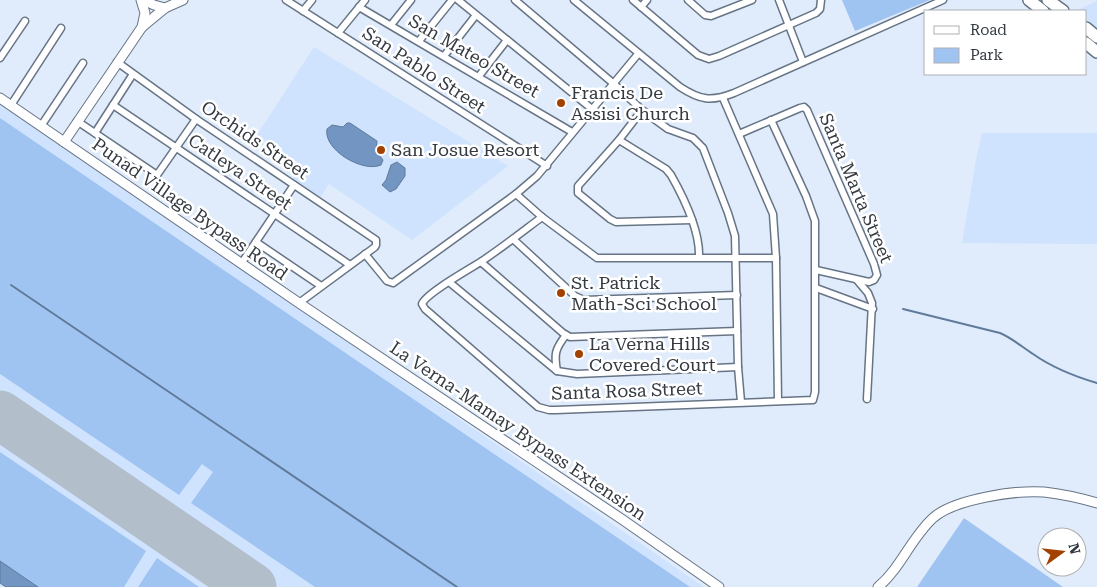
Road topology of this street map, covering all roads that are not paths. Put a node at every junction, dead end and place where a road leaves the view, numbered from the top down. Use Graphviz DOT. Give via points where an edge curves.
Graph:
graph roads {
  1 [pos="142,0"];
  2 [pos="183,0"];
  3 [pos="286,0"];
  4 [pos="312,0"];
  5 [pos="365,0"];
  6 [pos="411,0"];
  7 [pos="452,0"];
  8 [pos="458,0"];
  9 [pos="515,0"];
  10 [pos="574,0"];
  11 [pos="633,0"];
  12 [pos="648,0"];
  13 [pos="688,0"];
  14 [pos="752,0"];
  15 [pos="780,0"];
  16 [pos="821,0"];
  17 [pos="944,0"];
  18 [pos="1029,0"];
  19 [pos="1048,0"];
  20 [pos="742,2"];
  21 [pos="360,6"];
  22 [pos="641,7"];
  23 [pos="165,8"];
  24 [pos="1043,10"];
  25 [pos="1062,10"];
  26 [pos="303,12"];
  27 [pos="476,15"];
  28 [pos="25,21"];
  29 [pos="391,25"];
  30 [pos="789,26"];
  31 [pos="142,27"];
  32 [pos="61,28"];
  33 [pos="1087,29"];
  34 [pos="338,33"];
  35 [pos="1097,37"];
  36 [pos="507,40"];
  37 [pos="419,41"];
  38 [pos="1087,44"];
  39 [pos="1097,52"];
  40 [pos="638,54"];
  41 [pos="444,56"];
  42 [pos="0,58"];
  43 [pos="117,62"];
  44 [pos="804,62"];
  45 [pos="83,64"];
  46 [pos="133,74"];
  47 [pos="479,76"];
  48 [pos="614,84"];
  49 [pos="0,98"];
  50 [pos="723,98"];
  51 [pos="11,105"];
  52 [pos="113,105"];
  53 [pos="592,109"];
  54 [pos="642,110"];
  55 [pos="196,119"];
  56 [pos="771,120"];
  57 [pos="77,121"];
  58 [pos="41,126"];
  59 [pos="572,132"];
  60 [pos="95,133"];
  61 [pos="738,134"];
  62 [pos="619,140"];
  63 [pos="64,142"];
  64 [pos="176,148"];
  65 [pos="547,166"];
  66 [pos="294,185"];
  67 [pos="516,194"];
  68 [pos="275,214"];
  69 [pos="542,217"];
  70 [pos="692,220"];
  71 [pos="513,239"];
  72 [pos="256,242"];
  73 [pos="365,254"];
  74 [pos="699,257"];
  75 [pos="776,258"];
  76 [pos="735,259"];
  77 [pos="480,262"];
  78 [pos="241,264"];
  79 [pos="350,265"];
  80 [pos="816,270"];
  81 [pos="857,280"];
  82 [pos="449,282"];
  83 [pos="321,286"];
  84 [pos="816,288"];
  85 [pos="737,295"];
  86 [pos="299,303"];
  87 [pos="873,309"];
  88 [pos="738,331"];
  89 [pos="566,335"];
  90 [pos="738,367"];
  91 [pos="557,371"];
  92 [pos="867,399"];
  93 [pos="778,401"];
  94 [pos="741,402"];
  95 [pos="1097,503"];
  96 [pos="719,587"];
  97 [pos="878,587"];
  1 -- 23 [label="main road"];
  1 -- 31 [label="main road" via="145,13"];
  2 -- 23 [label="main road, Punad Village Bypass Road"];
  3 -- 26 [label="street, San Pablo Street"];
  4 -- 26 [label="street"];
  5 -- 21 [label="street"];
  6 -- 29 [label="street"];
  7 -- 37 [label="street"];
  8 -- 27 [label="street"];
  9 -- 48 [label="street"];
  10 -- 40 [label="street"];
  11 -- 22 [label="street"];
  12 -- 22 [label="street"];
  13 -- 20 [label="street" via="705,15 711,16"];
  14 -- 20 [label="street"];
  15 -- 30 [label="street"];
  16 -- 30 [label="street" via="816,13"];
  17 -- 44 [label="street"];
  18 -- 24 [label="highway"];
  19 -- 25 [label="highway"];
  21 -- 29 [label="street, San Mateo Street"];
  21 -- 34 [label="street"];
  22 -- 30 [label="street" via="698,55 709,59"];
  23 -- 31 [label="main road, Punad Village Bypass Road"];
  26 -- 34 [label="street, San Pablo Street"];
  27 -- 36 [label="street"];
  27 -- 41 [label="street"];
  28 -- 42 [label="street"];
  29 -- 37 [label="street, San Mateo Street"];
  30 -- 44 [label="street"];
  31 -- 43 [label="main road, Punad Village Bypass Road"];
  32 -- 51 [label="street"];
  33 -- 35 [label="highway"];
  34 -- 65 [label="street, San Pablo Street"];
  36 -- 47 [label="street"];
  36 -- 53 [label="street"];
  37 -- 41 [label="street, San Mateo Street"];
  38 -- 39 [label="highway"];
  40 -- 48 [label="street"];
  40 -- 50 [label="street" via="694,96"];
  41 -- 47 [label="street, San Mateo Street"];
  43 -- 46 [label="street, Orchids Street"];
  43 -- 57 [label="main road, Punad Village Bypass Road"];
  44 -- 50 [label="street"];
  45 -- 58 [label="street"];
  46 -- 52 [label="street"];
  46 -- 55 [label="street, Orchids Street"];
  47 -- 59 [label="street, San Mateo Street"];
  48 -- 53 [label="street"];
  48 -- 54 [label="street"];
  49 -- 51 [label="main road, Punad Village Bypass Road"];
  50 -- 61 [label="street"];
  51 -- 58 [label="main road, Punad Village Bypass Road"];
  52 -- 60 [label="street"];
  52 -- 64 [label="street, Catleya Street"];
  53 -- 59 [label="street"];
  54 -- 62 [label="street"];
  54 -- 76 [label="street" via="668,128 693,138 703,148 734,230"];
  55 -- 64 [label="street"];
  55 -- 66 [label="street, Orchids Street"];
  56 -- 61 [label="street"];
  56 -- 80 [label="street" via="815,221"];
  56 -- 81 [label="street, Santa Marta Street" via="804,107 807,110 874,264 874,280"];
  57 -- 60 [label="street"];
  57 -- 63 [label="main road, Punad Village Bypass Road"];
  58 -- 63 [label="main road, Punad Village Bypass Road"];
  59 -- 65 [label="street"];
  60 -- 64 [label="street" via="157,175"];
  61 -- 75 [label="street" via="771,208"];
  62 -- 70 [label="street" via="666,169"];
  62 -- 70 [label="street" via="578,186 579,194 616,222"];
  63 -- 78 [label="main road, Punad Village Bypass Road"];
  64 -- 68 [label="street, Catleya Street"];
  65 -- 67 [label="street"];
  66 -- 68 [label="street"];
  66 -- 73 [label="street, Orchids Street" via="374,238 374,247"];
  67 -- 69 [label="street"];
  67 -- 73 [label="street" via="393,283 387,281"];
  68 -- 72 [label="street"];
  68 -- 79 [label="street, Catleya Street"];
  69 -- 71 [label="street"];
  69 -- 74 [label="street" via="597,258"];
  70 -- 74 [label="street"];
  71 -- 77 [label="street"];
  71 -- 85 [label="street" via="575,296 584,300"];
  72 -- 78 [label="street"];
  72 -- 83 [label="street"];
  73 -- 79 [label="street"];
  74 -- 76 [label="street"];
  75 -- 76 [label="street"];
  75 -- 93 [label="street"];
  76 -- 85 [label="street"];
  77 -- 82 [label="street"];
  77 -- 89 [label="street"];
  78 -- 86 [label="main road, Punad Village Bypass Road"];
  79 -- 83 [label="street"];
  80 -- 81 [label="street, Santa Marta Street"];
  80 -- 84 [label="street"];
  81 -- 87 [label="street" via="868,293"];
  82 -- 91 [label="street"];
  82 -- 94 [label="street, Santa Rosa Street" via="422,304 542,409"];
  83 -- 86 [label="street"];
  84 -- 87 [label="street"];
  84 -- 93 [label="street, Santa Rosa Street" via="813,400"];
  85 -- 88 [label="street"];
  86 -- 96 [label="main road, La Verna-Mamay Bypass Extension"];
  87 -- 92 [label="street"];
  88 -- 89 [label="street" via="580,338"];
  88 -- 90 [label="street"];
  89 -- 91 [label="street" via="556,350"];
  90 -- 91 [label="street" via="577,374"];
  90 -- 94 [label="street"];
  93 -- 94 [label="street, Santa Rosa Street"];
  95 -- 97 [label="main road" via="1058,494 1025,492 953,506 927,524"];
}
